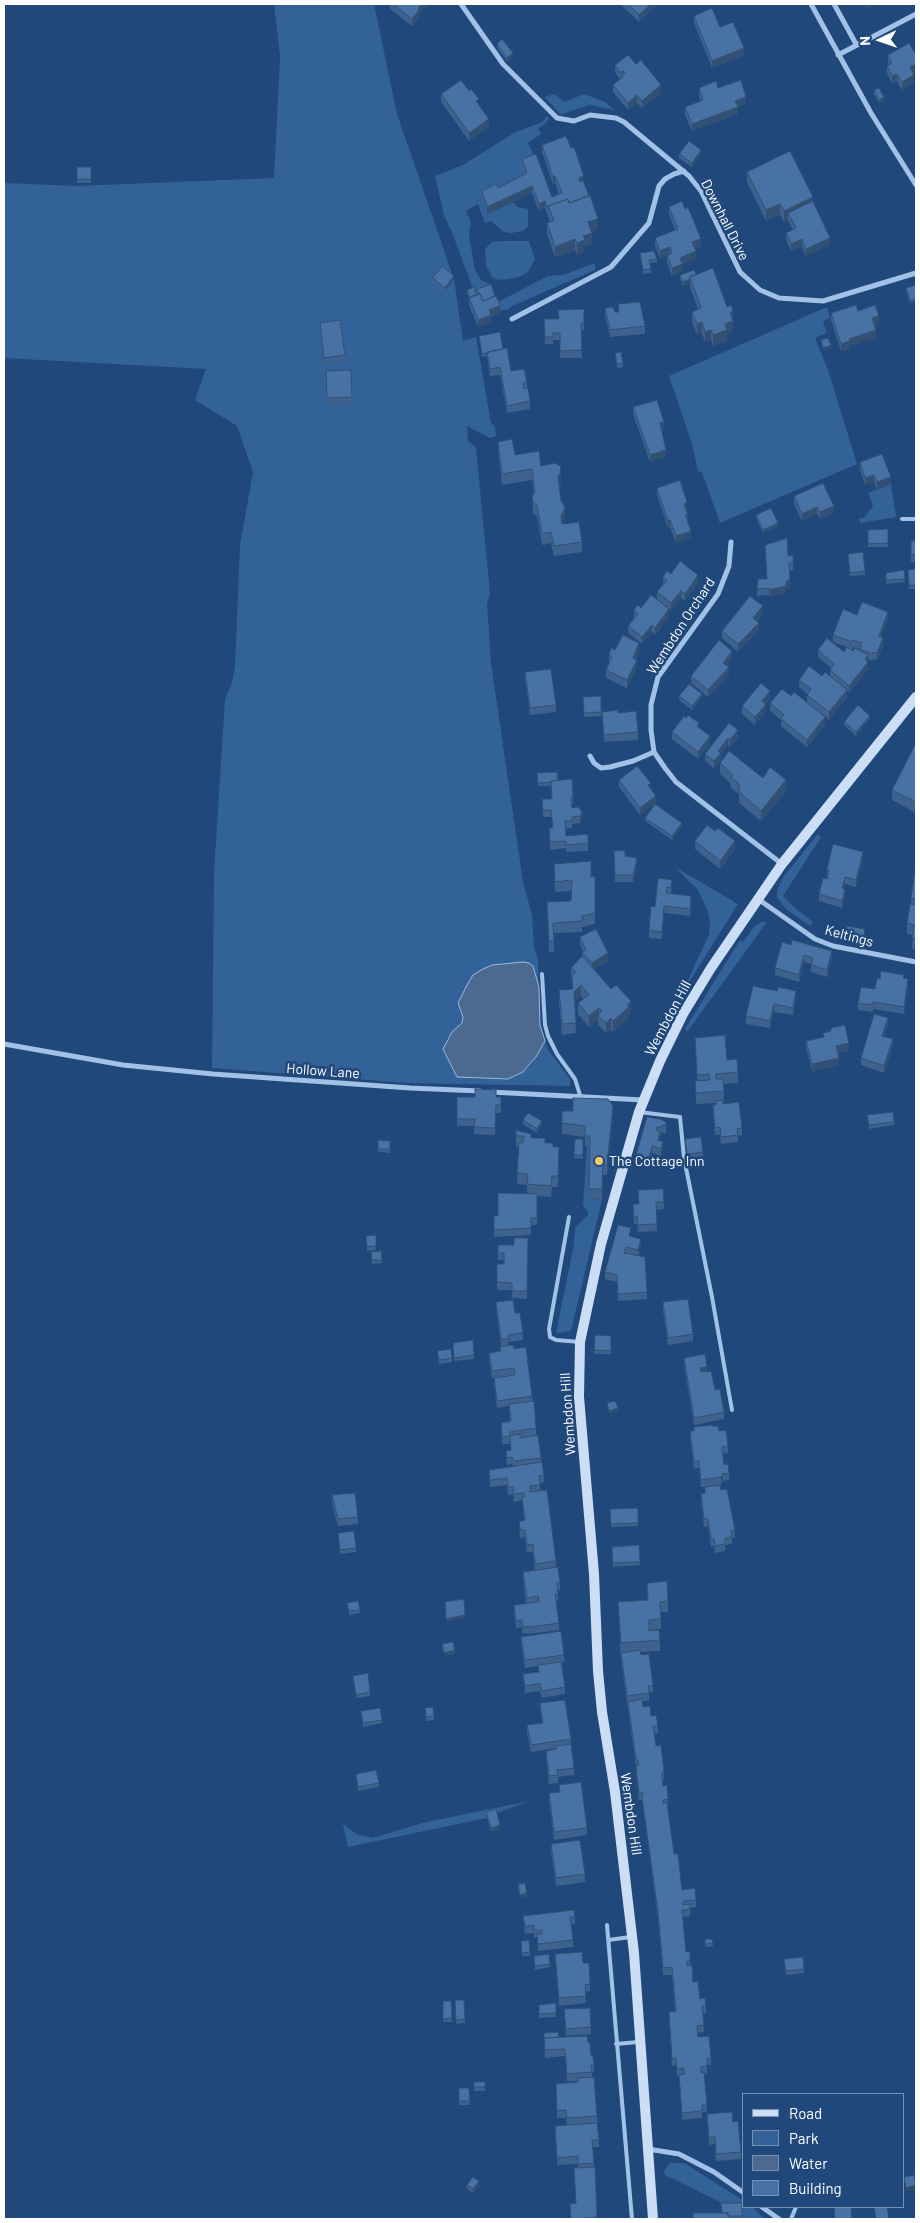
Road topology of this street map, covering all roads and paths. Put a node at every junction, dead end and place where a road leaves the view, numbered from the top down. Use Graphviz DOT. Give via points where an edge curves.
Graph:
graph roads {
  1 [pos="460,4"];
  2 [pos="811,4"];
  3 [pos="834,4"];
  4 [pos="916,14"];
  5 [pos="856,44"];
  6 [pos="838,54"];
  7 [pos="684,172"];
  8 [pos="916,185"];
  9 [pos="916,273"];
  10 [pos="512,319"];
  11 [pos="902,519"];
  12 [pos="916,519"];
  13 [pos="731,542"];
  14 [pos="916,697"];
  15 [pos="654,752"];
  16 [pos="590,756"];
  17 [pos="782,864"];
  18 [pos="758,898"];
  19 [pos="916,962"];
  20 [pos="542,974"];
  21 [pos="4,1044"];
  22 [pos="580,1095"];
  23 [pos="643,1100"];
  24 [pos="639,1112"];
  25 [pos="569,1217"];
  26 [pos="580,1342"];
  27 [pos="732,1410"];
  28 [pos="607,1925"];
  29 [pos="632,1937"];
  30 [pos="608,1940"];
  31 [pos="640,2042"];
  32 [pos="616,2044"];
  33 [pos="648,2149"];
  34 [pos="742,2192"];
  35 [pos="763,2208"];
  36 [pos="632,2219"];
  37 [pos="653,2219"];
  38 [pos="779,2219"];
  1 -- 7 [label="street, Downhall Drive" via="503,64 557,118 574,121 590,115 616,118"];
  2 -- 6 [label="street"];
  3 -- 5 [label="street"];
  4 -- 5 [label="street"];
  5 -- 6 [label="street"];
  6 -- 8 [label="street"];
  7 -- 9 [label="street, Downhall Drive" via="701,191 740,272 769,296 823,301"];
  7 -- 10 [label="street, Downhall Drive" via="669,176 658,186 649,223 611,267"];
  11 -- 12 [label="lane"];
  13 -- 15 [label="street, Wembdon Orchard" via="729,566 718,594 658,677 651,705"];
  14 -- 17 [label="main road, Wembdon Hill"];
  15 -- 16 [label="street" via="633,762 601,768"];
  15 -- 17 [label="street, Wembdon Orchard" via="676,782"];
  17 -- 18 [label="main road, Wembdon Hill"];
  18 -- 19 [label="street, Keltings" via="815,939 833,946"];
  18 -- 23 [label="main road, Wembdon Hill" via="683,1014"];
  20 -- 22 [label="lane" via="548,1036 575,1079"];
  21 -- 22 [label="street, Hollow Lane" via="123,1065 213,1074 410,1088"];
  22 -- 23 [label="street, Hollow Lane"];
  23 -- 24 [label="main road, Wembdon Hill"];
  24 -- 26 [label="main road, Wembdon Hill" via="601,1244"];
  24 -- 27 [label="lane" via="680,1116 684,1158"];
  25 -- 26 [label="lane" via="549,1329 550,1337 556,1340"];
  26 -- 29 [label="main road, Wembdon Hill" via="579,1397 594,1574 598,1671"];
  28 -- 30 [label="lane"];
  29 -- 30 [label="lane"];
  29 -- 31 [label="main road, Wembdon Hill"];
  30 -- 32 [label="lane"];
  31 -- 32 [label="lane"];
  31 -- 33 [label="main road, Wembdon Hill"];
  32 -- 36 [label="lane"];
  33 -- 34 [label="street" via="679,2154"];
  33 -- 37 [label="main road, Wembdon Hill"];
  35 -- 38 [label="street"];
}
